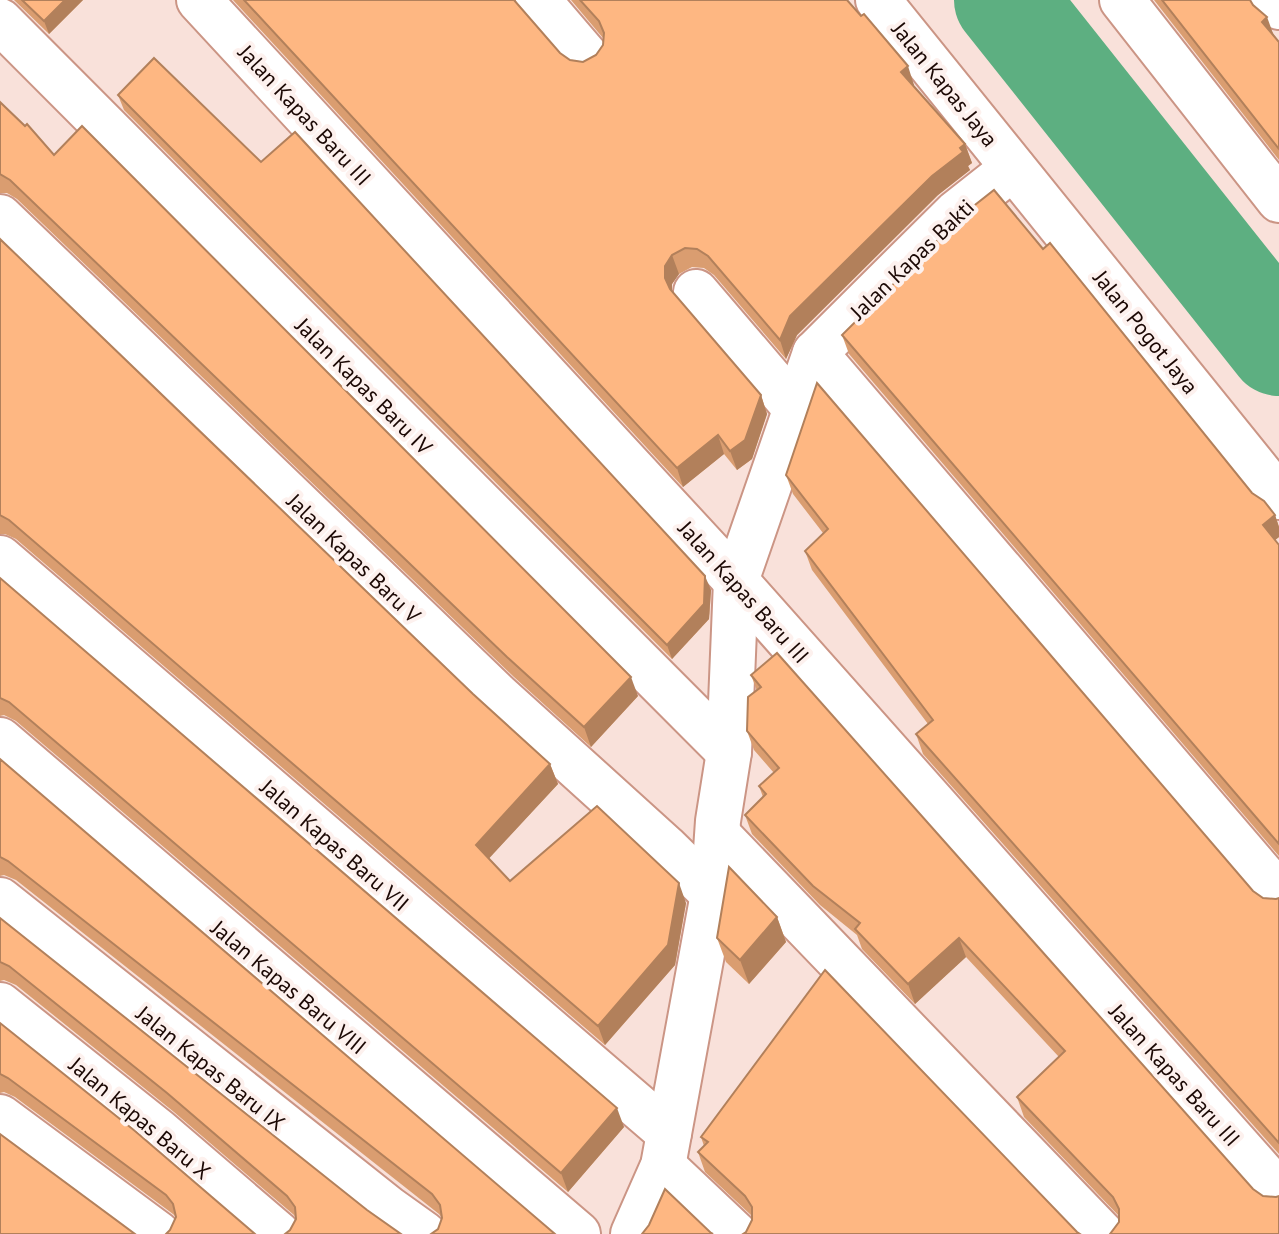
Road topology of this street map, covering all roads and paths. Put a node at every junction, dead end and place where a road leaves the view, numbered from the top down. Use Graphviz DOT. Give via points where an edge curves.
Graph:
graph roads {
  1 [pos="199,0"];
  2 [pos="538,0"];
  3 [pos="878,0"];
  4 [pos="1122,0"];
  5 [pos="1273,0"];
  6 [pos="1279,7"];
  7 [pos="0,21"];
  8 [pos="586,56"];
  9 [pos="1013,168"];
  10 [pos="1279,200"];
  11 [pos="0,217"];
  12 [pos="696,292"];
  13 [pos="815,353"];
  14 [pos="796,409"];
  15 [pos="1279,497"];
  16 [pos="0,558"];
  17 [pos="736,581"];
  18 [pos="0,740"];
  19 [pos="729,752"];
  20 [pos="719,836"];
  21 [pos="713,894"];
  22 [pos="1279,894"];
  23 [pos="0,900"];
  24 [pos="0,1005"];
  25 [pos="0,1117"];
  26 [pos="666,1150"];
  27 [pos="1279,1192"];
  28 [pos="158,1234"];
  29 [pos="278,1234"];
  30 [pos="424,1234"];
  31 [pos="578,1234"];
  32 [pos="633,1234"];
  33 [pos="735,1234"];
  34 [pos="1102,1234"];
  1 -- 17 [label="street, Jalan Kapas Baru III"];
  2 -- 8 [label="street"];
  3 -- 9 [label="street, Jalan Kapas Jaya"];
  4 -- 10 [label="street"];
  5 -- 6 [label="street"];
  7 -- 19 [label="street, Jalan Kapas Baru IV"];
  9 -- 13 [label="street, Jalan Kapas Bakti" via="956,213"];
  9 -- 15 [label="street, Jalan Pogot Jaya"];
  11 -- 21 [label="street, Jalan Kapas Baru V" via="486,684"];
  12 -- 14 [label="street"];
  13 -- 14 [label="street"];
  13 -- 22 [label="street"];
  14 -- 17 [label="street"];
  16 -- 26 [label="street, Jalan Kapas Baru VII"];
  17 -- 19 [label="street"];
  17 -- 27 [label="street, Jalan Kapas Baru III"];
  18 -- 31 [label="street, Jalan Kapas Baru VIII"];
  19 -- 20 [label="street"];
  20 -- 21 [label="street"];
  20 -- 34 [label="street"];
  21 -- 26 [label="street"];
  23 -- 30 [label="street, Jalan Kapas Baru IX"];
  24 -- 29 [label="street, Jalan Kapas Baru X"];
  25 -- 28 [label="street"];
  26 -- 32 [label="street"];
  26 -- 33 [label="street, Jalan Kapas Baru VII"];
}
